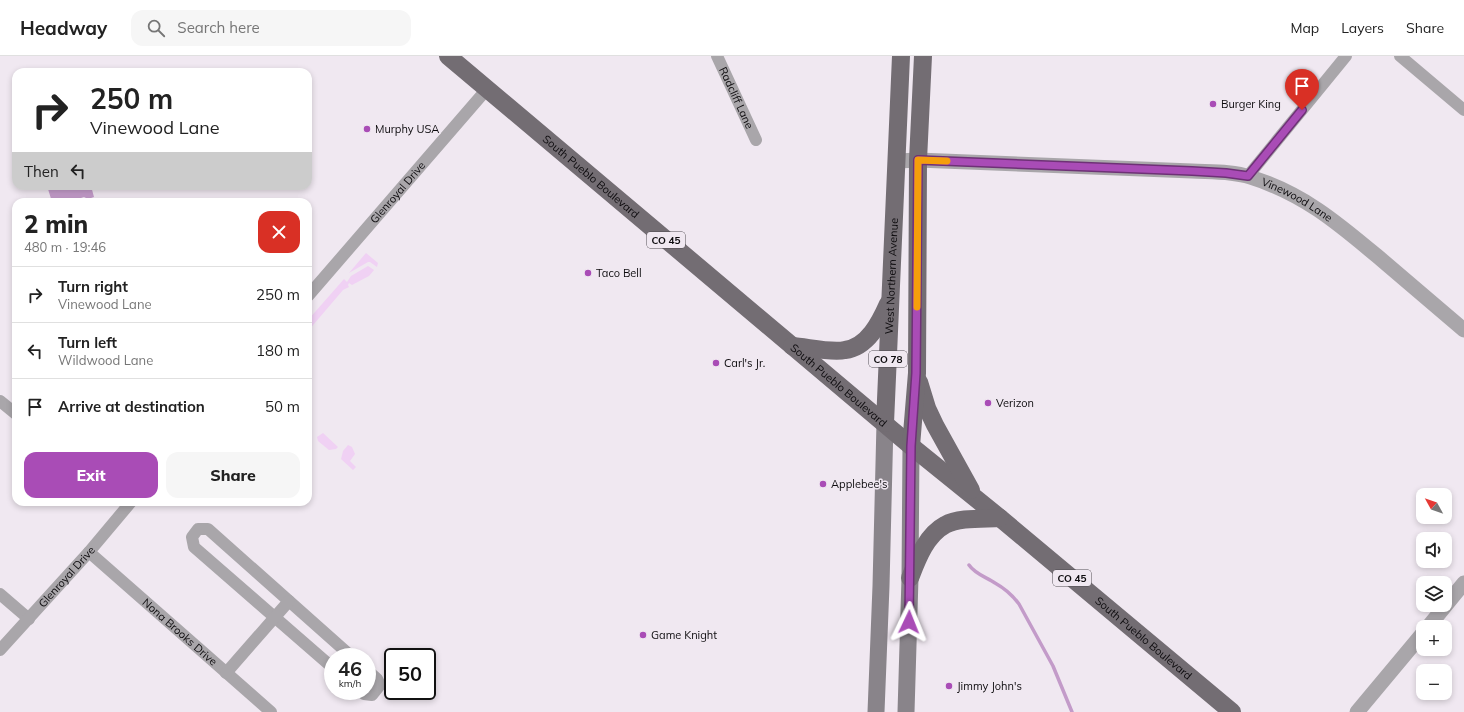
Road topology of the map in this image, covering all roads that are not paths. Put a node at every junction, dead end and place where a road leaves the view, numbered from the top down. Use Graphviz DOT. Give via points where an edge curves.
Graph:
graph roads {
  1 [pos="448,56"];
  2 [pos="716,56"];
  3 [pos="901,56"];
  4 [pos="923,56"];
  5 [pos="1346,56"];
  6 [pos="1400,56"];
  7 [pos="487,89"];
  8 [pos="1464,110"];
  9 [pos="756,140"];
  10 [pos="918,160"];
  11 [pos="898,161"];
  12 [pos="1248,176"];
  13 [pos="312,291"];
  14 [pos="891,296"];
  15 [pos="1464,330"];
  16 [pos="792,346"];
  17 [pos="916,373"];
  18 [pos="0,401"];
  19 [pos="12,411"];
  20 [pos="885,423"];
  21 [pos="911,446"];
  22 [pos="975,498"];
  23 [pos="124,506"];
  24 [pos="1000,518"];
  25 [pos="89,552"];
  26 [pos="910,578"];
  27 [pos="1464,583"];
  28 [pos="0,594"];
  29 [pos="289,601"];
  30 [pos="274,617"];
  31 [pos="29,619"];
  32 [pos="1434,620"];
  33 [pos="1416,641"];
  34 [pos="342,648"];
  35 [pos="0,650"];
  36 [pos="324,660"];
  37 [pos="226,672"];
  38 [pos="376,678"];
  39 [pos="376,690"];
  40 [pos="271,712"];
  41 [pos="876,712"];
  42 [pos="906,712"];
  43 [pos="1232,712"];
  44 [pos="1357,712"];
  1 -- 7 [label="main road, South Pueblo Boulevard / CO 45"];
  2 -- 9 [label="street, Radcliff Lane"];
  3 -- 11 [label="main road, West Northern Avenue / CO 78"];
  4 -- 10 [label="main road, West Northern Avenue / CO 78"];
  5 -- 12 [label="street"];
  6 -- 8 [label="street"];
  7 -- 13 [label="street, Glenroyal Drive"];
  7 -- 16 [label="main road, South Pueblo Boulevard / CO 45"];
  10 -- 11 [label="street, Vinewood Lane"];
  10 -- 12 [label="street, Vinewood Lane" via="1192,171"];
  10 -- 17 [label="main road, West Northern Avenue / CO 78"];
  11 -- 14 [label="main road, West Northern Avenue / CO 78"];
  12 -- 15 [label="street, Vinewood Lane" via="1305,200 1336,222"];
  14 -- 16 [label="main road" via="880,321 866,340 857,346 845,350"];
  14 -- 20 [label="main road, West Northern Avenue / CO 78"];
  16 -- 20 [label="main road, South Pueblo Boulevard / CO 45"];
  17 -- 21 [label="main road, West Northern Avenue / CO 78"];
  17 -- 22 [label="main road" via="935,425"];
  18 -- 19 [label="street"];
  20 -- 21 [label="main road, South Pueblo Boulevard / CO 45"];
  20 -- 41 [label="main road, West Northern Avenue / CO 78"];
  21 -- 22 [label="main road, South Pueblo Boulevard / CO 45"];
  21 -- 26 [label="main road, West Northern Avenue / CO 78"];
  22 -- 24 [label="main road, South Pueblo Boulevard / CO 45"];
  23 -- 25 [label="street, Glenroyal Drive"];
  24 -- 26 [label="main road" via="961,520 945,525 932,536 918,557"];
  24 -- 43 [label="main road, South Pueblo Boulevard / CO 45"];
  25 -- 31 [label="street, Glenroyal Drive"];
  25 -- 37 [label="street, Nona Brooks Drive"];
  26 -- 42 [label="main road, West Northern Avenue / CO 78"];
  27 -- 32 [label="street"];
  28 -- 31 [label="street"];
  29 -- 30 [label="street"];
  29 -- 30 [label="street" via="208,529 198,529 192,537 194,547"];
  29 -- 34 [label="street"];
  30 -- 36 [label="street"];
  30 -- 37 [label="street"];
  31 -- 35 [label="street, Glenroyal Drive"];
  33 -- 44 [label="street"];
  37 -- 40 [label="street, Nona Brooks Drive"];
  38 -- 39 [label="street" via="380,685"];
}
